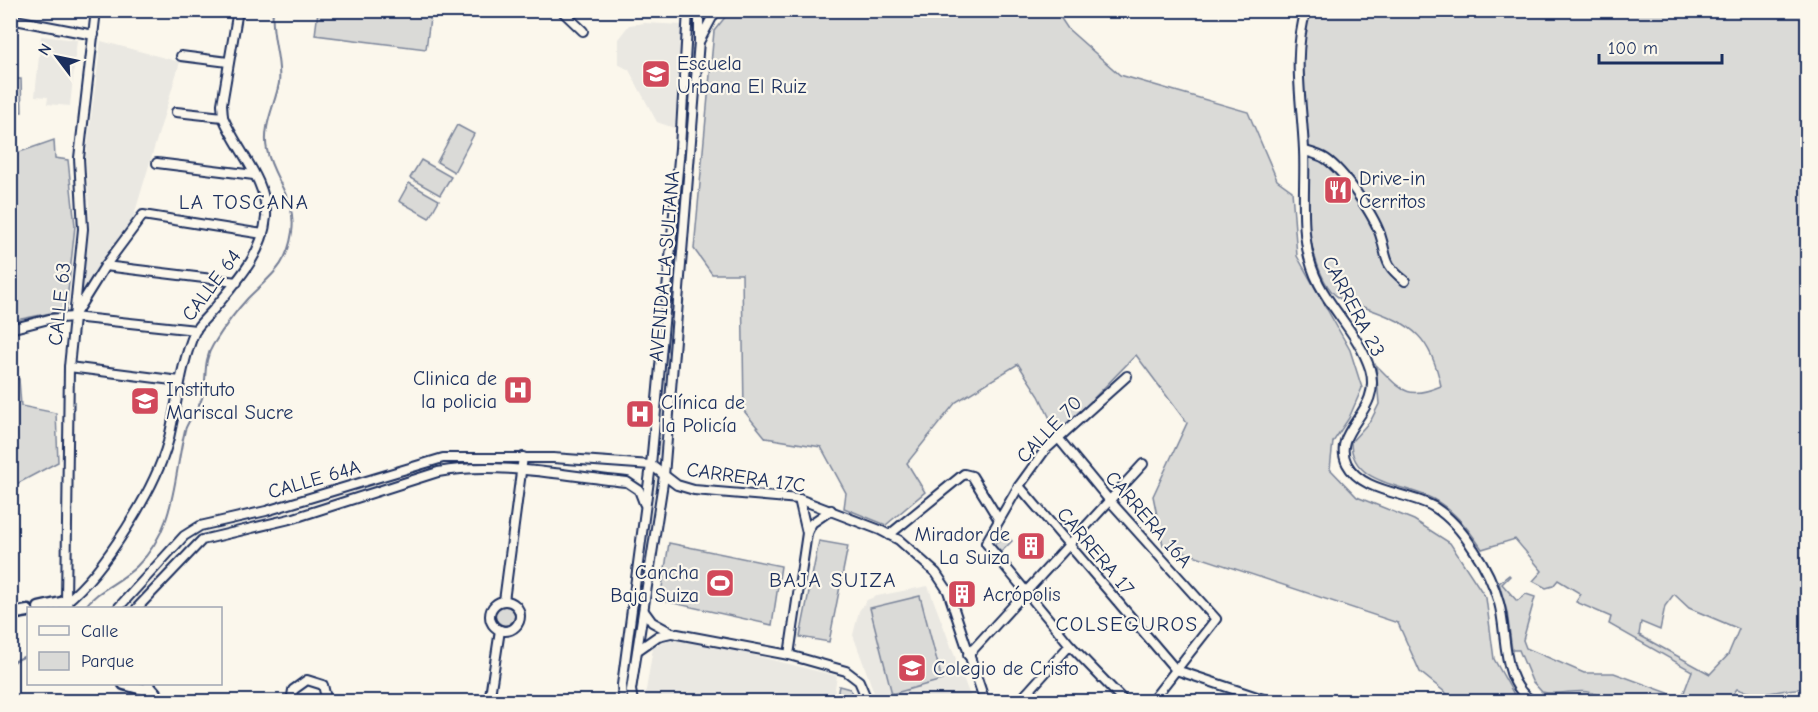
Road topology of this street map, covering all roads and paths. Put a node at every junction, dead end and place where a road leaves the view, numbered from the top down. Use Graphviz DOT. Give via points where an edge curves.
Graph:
graph roads {
  1 [pos="96,10"];
  2 [pos="238,10"];
  3 [pos="561,10"];
  4 [pos="688,10"];
  5 [pos="699,10"];
  6 [pos="717,10"];
  7 [pos="1306,10"];
  8 [pos="10,19"];
  9 [pos="583,31"];
  10 [pos="94,34"];
  11 [pos="699,41"];
  12 [pos="181,56"];
  13 [pos="228,62"];
  14 [pos="685,65"];
  15 [pos="697,67"];
  16 [pos="176,112"];
  17 [pos="223,117"];
  18 [pos="1305,151"];
  19 [pos="157,164"];
  20 [pos="254,175"];
  21 [pos="263,234"];
  22 [pos="105,266"];
  23 [pos="1404,281"];
  24 [pos="237,282"];
  25 [pos="73,317"];
  26 [pos="10,328"];
  27 [pos="196,330"];
  28 [pos="69,367"];
  29 [pos="1127,376"];
  30 [pos="180,381"];
  31 [pos="1059,438"];
  32 [pos="526,457"];
  33 [pos="1143,464"];
  34 [pos="651,465"];
  35 [pos="521,471"];
  36 [pos="664,476"];
  37 [pos="1019,486"];
  38 [pos="799,499"];
  39 [pos="1110,501"];
  40 [pos="645,507"];
  41 [pos="831,510"];
  42 [pos="999,520"];
  43 [pos="807,533"];
  44 [pos="890,535"];
  45 [pos="1070,547"];
  46 [pos="1027,593"];
  47 [pos="504,601"];
  48 [pos="66,605"];
  49 [pos="120,607"];
  50 [pos="138,607"];
  51 [pos="27,611"];
  52 [pos="644,611"];
  53 [pos="10,614"];
  54 [pos="500,630"];
  55 [pos="672,633"];
  56 [pos="1070,645"];
  57 [pos="638,650"];
  58 [pos="789,655"];
  59 [pos="968,656"];
  60 [pos="1176,670"];
  61 [pos="131,685"];
  62 [pos="151,688"];
  63 [pos="326,690"];
  64 [pos="1027,693"];
  65 [pos="162,702"];
  66 [pos="291,702"];
  67 [pos="327,702"];
  68 [pos="336,702"];
  69 [pos="491,702"];
  70 [pos="623,702"];
  71 [pos="633,702"];
  72 [pos="868,702"];
  73 [pos="985,702"];
  74 [pos="1019,702"];
  75 [pos="1034,702"];
  76 [pos="1125,702"];
  77 [pos="1151,702"];
  78 [pos="1272,702"];
  79 [pos="1534,702"];
  1 -- 10 [label="street, CALLE 63"];
  2 -- 13 [label="street"];
  3 -- 9 [label="street"];
  4 -- 14 [label="street, AVENIDA LA SULTANA"];
  5 -- 11 [label="street, AVENIDA LA SULTANA"];
  6 -- 11 [label="street"];
  7 -- 18 [label="street, CARRERA 23" via="1298,65"];
  8 -- 10 [label="street"];
  10 -- 25 [label="street, CALLE 63" via="79,158 83,229"];
  11 -- 15 [label="street, AVENIDA LA SULTANA"];
  12 -- 13 [label="street"];
  13 -- 17 [label="street"];
  14 -- 15 [label="street"];
  14 -- 34 [label="street, AVENIDA LA SULTANA"];
  15 -- 36 [label="street, AVENIDA LA SULTANA"];
  16 -- 17 [label="street"];
  17 -- 20 [label="street, CALLE 64"];
  18 -- 23 [label="street" via="1327,159 1340,173 1374,219 1384,258"];
  18 -- 79 [label="street, CARRERA 23" via="1303,195 1308,253 1318,283 1361,348 1373,390 1344,439 1347,465 1372,485 1433,506 1449,518 1468,542 1491,581 1499,605 1506,654 1518,689"];
  19 -- 20 [label="street"];
  20 -- 21 [label="street, CALLE 64" via="266,214"];
  21 -- 22 [label="street" via="143,215"];
  21 -- 24 [label="street, CALLE 64" via="257,253"];
  22 -- 24 [label="street"];
  22 -- 25 [label="street"];
  24 -- 27 [label="street, CALLE 64"];
  25 -- 26 [label="street"];
  25 -- 27 [label="street"];
  25 -- 28 [label="street, CALLE 63"];
  27 -- 30 [label="street, CALLE 64"];
  28 -- 30 [label="street"];
  28 -- 48 [label="street, CALLE 63"];
  29 -- 31 [label="street, CALLE 70"];
  30 -- 48 [label="street, CALLE 64" via="162,462 110,553"];
  31 -- 37 [label="street, CALLE 70"];
  31 -- 39 [label="street, CARRERA 16A"];
  32 -- 34 [label="street, CALLE 64A"];
  32 -- 35 [label="street"];
  32 -- 49 [label="street, CALLE 64A" via="443,458 266,511 200,526 184,536"];
  33 -- 39 [label="street"];
  34 -- 36 [label="street, CARRERA 17C"];
  34 -- 40 [label="street, AVENIDA LA SULTANA"];
  35 -- 40 [label="street" via="627,482 639,490"];
  35 -- 47 [label="street"];
  35 -- 50 [label="street, CALLE 64A" via="438,472 294,518 202,540"];
  36 -- 38 [label="street, CARRERA 17C" via="694,490"];
  36 -- 52 [label="street, AVENIDA LA SULTANA"];
  37 -- 42 [label="street, CALLE 70"];
  37 -- 45 [label="street, CARRERA 17"];
  38 -- 41 [label="street, CARRERA 17C"];
  38 -- 43 [label="street"];
  39 -- 45 [label="street"];
  39 -- 60 [label="street, CARRERA 16A" via="1216,619"];
  40 -- 70 [label="street, AVENIDA LA SULTANA"];
  41 -- 43 [label="street" via="812,523"];
  41 -- 44 [label="street, CARRERA 17C"];
  42 -- 44 [label="street" via="972,476 964,474"];
  42 -- 46 [label="street, CALLE 70" via="986,543"];
  43 -- 58 [label="street"];
  44 -- 59 [label="street, CARRERA 17C" via="944,584"];
  45 -- 46 [label="street"];
  45 -- 60 [label="street, CARRERA 17"];
  46 -- 56 [label="street"];
  46 -- 59 [label="street"];
  47 -- 54 [label="street" via="494,605 490,613 491,622"];
  47 -- 54 [label="street" via="518,607 520,619 513,629"];
  51 -- 53 [label="main road"];
  52 -- 55 [label="street" via="652,622"];
  52 -- 57 [label="street, AVENIDA LA SULTANA"];
  54 -- 69 [label="street"];
  55 -- 57 [label="street" via="658,636"];
  55 -- 58 [label="street"];
  56 -- 64 [label="street"];
  56 -- 76 [label="street"];
  57 -- 71 [label="street, AVENIDA LA SULTANA" via="631,690"];
  58 -- 72 [label="street" via="854,675"];
  59 -- 73 [label="street, CARRERA 17C"];
  60 -- 77 [label="street"];
  60 -- 78 [label="street"];
  61 -- 62 [label="main road"];
  62 -- 65 [label="main road"];
  63 -- 66 [label="street" via="318,682 301,681 293,690"];
  63 -- 67 [label="street"];
  63 -- 68 [label="street"];
  64 -- 74 [label="street"];
  64 -- 75 [label="street"];
}
